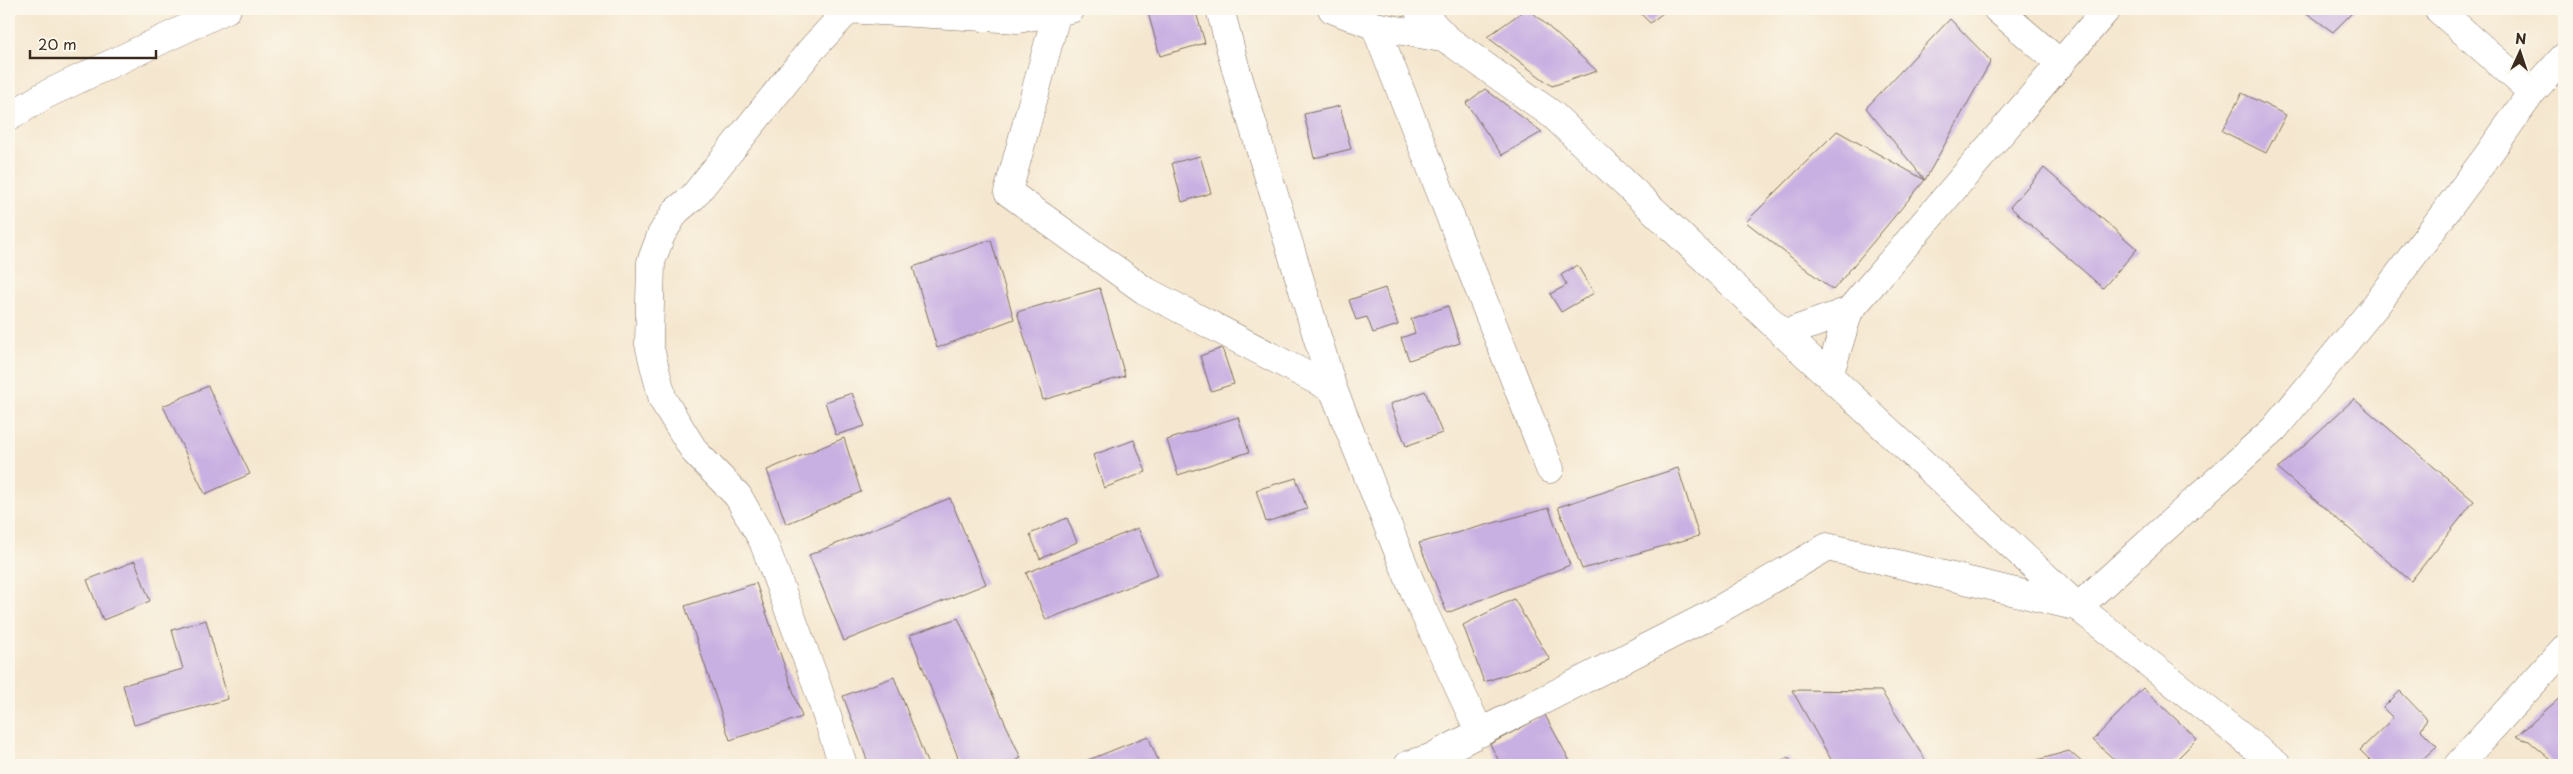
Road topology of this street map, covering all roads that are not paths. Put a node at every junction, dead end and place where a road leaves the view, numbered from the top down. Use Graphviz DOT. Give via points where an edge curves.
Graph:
graph roads {
  1 [pos="227,9"];
  2 [pos="848,9"];
  3 [pos="1220,9"];
  4 [pos="1332,9"];
  5 [pos="1418,9"];
  6 [pos="1997,9"];
  7 [pos="2107,9"];
  8 [pos="2438,9"];
  9 [pos="1064,10"];
  10 [pos="1375,26"];
  11 [pos="1447,39"];
  12 [pos="2564,57"];
  13 [pos="2061,64"];
  14 [pos="2532,92"];
  15 [pos="9,117"];
  16 [pos="1850,311"];
  17 [pos="1784,334"];
  18 [pos="1829,376"];
  19 [pos="1333,388"];
  20 [pos="1550,469"];
  21 [pos="2078,607"];
  22 [pos="2564,649"];
  23 [pos="1480,733"];
  24 [pos="1424,763"];
  25 [pos="843,765"];
  26 [pos="2277,765"];
  27 [pos="2458,765"];
  1 -- 15 [label="street" via="45,95"];
  2 -- 9 [label="street" via="1018,19"];
  2 -- 25 [label="street" via="693,197 676,211 661,235 651,262 649,296 649,344 664,400 694,452 738,496 764,541"];
  3 -- 19 [label="street"];
  4 -- 10 [label="street"];
  5 -- 11 [label="street"];
  6 -- 13 [label="street"];
  7 -- 13 [label="street"];
  8 -- 14 [label="street"];
  9 -- 19 [label="street" via="1008,192 1144,290"];
  10 -- 11 [label="street"];
  10 -- 20 [label="street"];
  11 -- 17 [label="street" via="1553,115"];
  12 -- 14 [label="street"];
  13 -- 16 [label="street"];
  14 -- 21 [label="street" via="2376,305 2274,429"];
  16 -- 17 [label="street"];
  16 -- 18 [label="street"];
  17 -- 18 [label="street"];
  18 -- 21 [label="street"];
  19 -- 23 [label="street" via="1414,591"];
  21 -- 23 [label="street" via="1827,547 1708,616"];
  21 -- 26 [label="street"];
  22 -- 27 [label="street"];
  23 -- 24 [label="street"];
}
